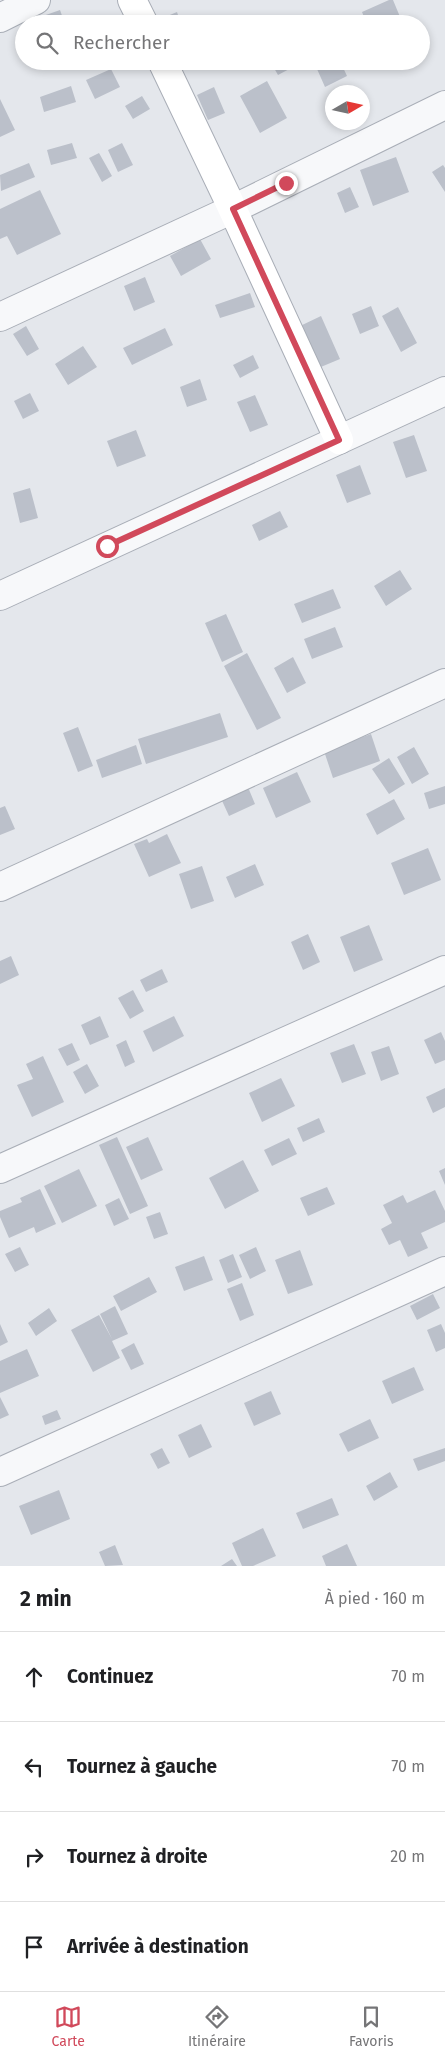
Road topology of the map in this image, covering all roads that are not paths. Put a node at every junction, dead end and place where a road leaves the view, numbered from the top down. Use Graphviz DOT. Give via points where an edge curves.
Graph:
graph roads {
  1 [pos="36,0"];
  2 [pos="132,0"];
  3 [pos="140,15"];
  4 [pos="0,18"];
  5 [pos="166,70"];
  6 [pos="445,105"];
  7 [pos="233,209"];
  8 [pos="0,317"];
  9 [pos="445,391"];
  10 [pos="339,440"];
  11 [pos="0,596"];
  12 [pos="445,683"];
  13 [pos="0,887"];
  14 [pos="445,970"];
  15 [pos="0,1169"];
  16 [pos="445,1271"];
  17 [pos="0,1472"];
  1 -- 4 [label="street"];
  2 -- 3 [label="street"];
  5 -- 7 [label="street"];
  6 -- 7 [label="street"];
  7 -- 8 [label="street"];
  7 -- 10 [label="street"];
  9 -- 10 [label="street"];
  10 -- 11 [label="street"];
  12 -- 13 [label="street"];
  14 -- 15 [label="street"];
  16 -- 17 [label="street"];
}
